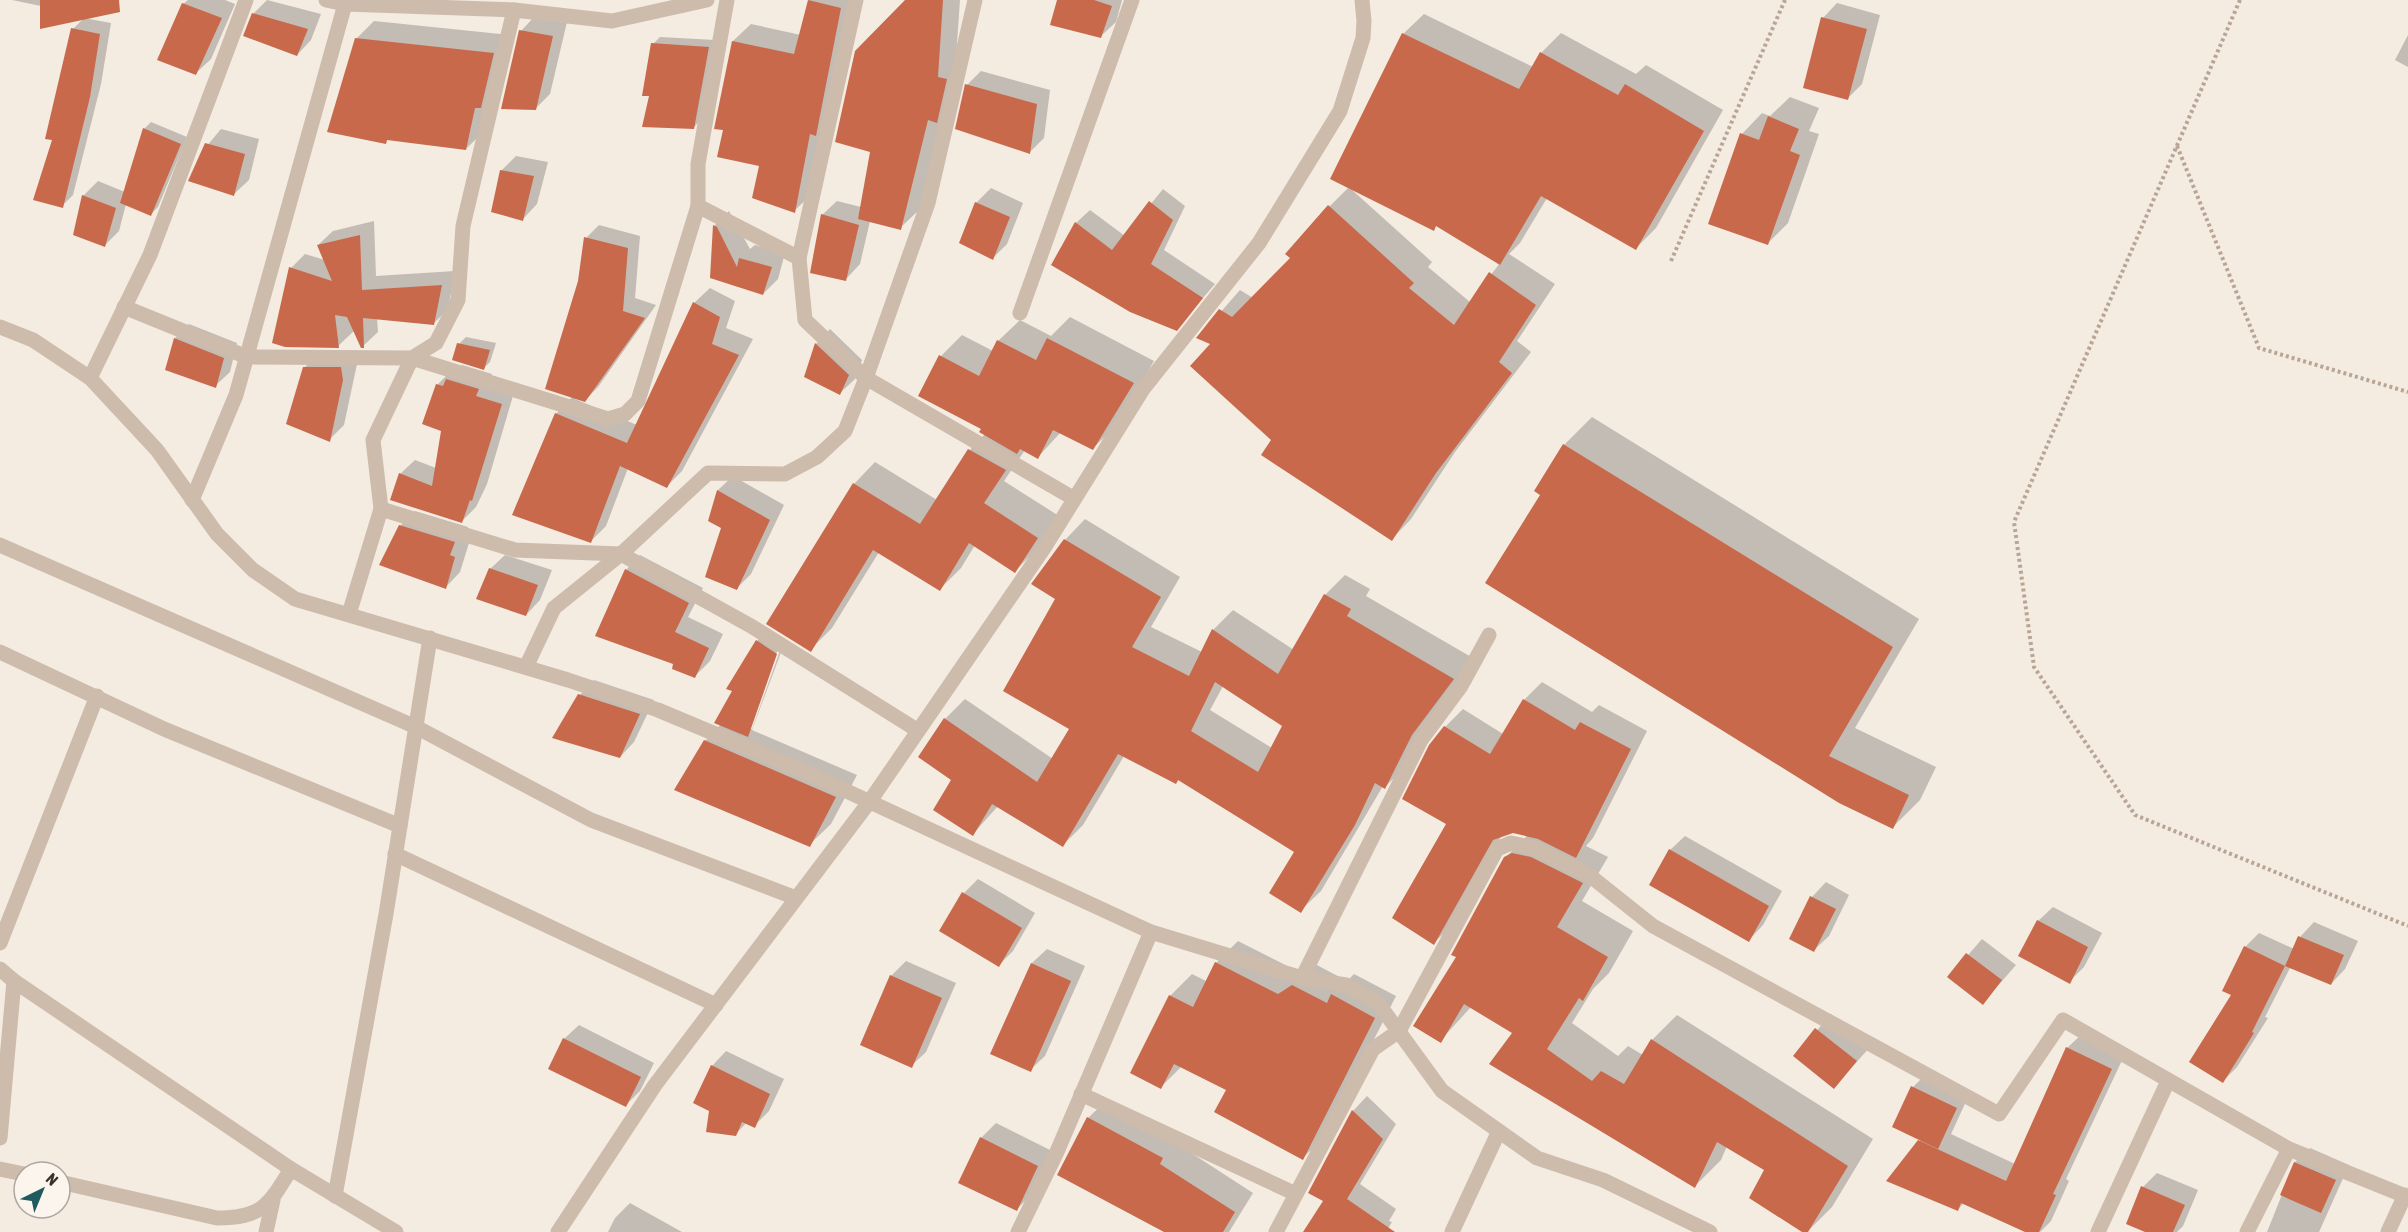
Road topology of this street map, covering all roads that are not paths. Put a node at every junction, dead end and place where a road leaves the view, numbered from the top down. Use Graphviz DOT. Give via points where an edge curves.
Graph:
graph roads {
  1 [pos="246,0"];
  2 [pos="326,0"];
  3 [pos="707,0"];
  4 [pos="727,0"];
  5 [pos="856,0"];
  6 [pos="975,0"];
  7 [pos="1132,0"];
  8 [pos="1362,0"];
  9 [pos="345,4"];
  10 [pos="514,10"];
  11 [pos="698,206"];
  12 [pos="799,258"];
  13 [pos="124,308"];
  14 [pos="1020,313"];
  15 [pos="0,327"];
  16 [pos="247,357"];
  17 [pos="412,358"];
  18 [pos="90,378"];
  19 [pos="866,378"];
  20 [pos="1073,498"];
  21 [pos="192,500"];
  22 [pos="381,509"];
  23 [pos="0,545"];
  24 [pos="621,554"];
  25 [pos="349,614"];
  26 [pos="1489,635"];
  27 [pos="430,638"];
  28 [pos="0,652"];
  29 [pos="526,667"];
  30 [pos="97,696"];
  31 [pos="416,728"];
  32 [pos="917,730"];
  33 [pos="870,801"];
  34 [pos="399,826"];
  35 [pos="396,854"];
  36 [pos="796,898"];
  37 [pos="1151,932"];
  38 [pos="0,943"];
  39 [pos="0,969"];
  40 [pos="1302,978"];
  41 [pos="14,981"];
  42 [pos="716,1005"];
  43 [pos="1399,1031"];
  44 [pos="2168,1081"];
  45 [pos="1082,1094"];
  46 [pos="1499,1131"];
  47 [pos="0,1138"];
  48 [pos="2289,1149"];
  49 [pos="291,1169"];
  50 [pos="72,1185"];
  51 [pos="1296,1194"];
  52 [pos="335,1196"];
  53 [pos="2406,1196"];
  54 [pos="273,1200"];
  55 [pos="393,1231"];
  56 [pos="266,1232"];
  57 [pos="558,1232"];
  58 [pos="1018,1232"];
  59 [pos="1276,1232"];
  60 [pos="1452,1232"];
  61 [pos="1710,1232"];
  62 [pos="2098,1232"];
  63 [pos="2247,1232"];
  64 [pos="2388,1232"];
  1 -- 13 [label="street" via="150,255"];
  2 -- 9 [label="street"];
  3 -- 10 [label="street" via="612,21"];
  4 -- 11 [label="street" via="698,164"];
  5 -- 12 [label="street"];
  6 -- 19 [label="street" via="928,203"];
  7 -- 14 [label="street"];
  8 -- 20 [label="street" via="1362,38 1340,111 1259,243 1143,389"];
  9 -- 10 [label="street"];
  9 -- 16 [label="street"];
  10 -- 17 [label="street" via="463,226 458,300 436,343"];
  11 -- 12 [label="street"];
  11 -- 17 [label="street" via="638,401 625,414 608,419"];
  12 -- 19 [label="street" via="805,320"];
  13 -- 16 [label="street"];
  13 -- 18 [label="street"];
  15 -- 18 [label="street" via="33,340"];
  16 -- 17 [label="street"];
  16 -- 21 [label="street" via="236,395"];
  17 -- 22 [label="street" via="373,440"];
  18 -- 21 [label="street" via="157,450"];
  19 -- 20 [label="street"];
  19 -- 24 [label="street" via="844,431 817,457 785,474 708,473"];
  20 -- 32 [label="street" via="1044,548"];
  21 -- 25 [label="street" via="217,534 253,570 295,599"];
  22 -- 24 [label="street" via="515,550"];
  22 -- 25 [label="street"];
  23 -- 31 [label="street"];
  24 -- 29 [label="street" via="554,608"];
  24 -- 32 [label="street" via="751,626"];
  25 -- 27 [label="street"];
  26 -- 40 [label="street" via="1461,686 1421,741"];
  27 -- 29 [label="street"];
  27 -- 31 [label="street"];
  28 -- 30 [label="street"];
  29 -- 33 [label="street" via="657,710"];
  30 -- 34 [label="street" via="164,729"];
  30 -- 38 [label="street"];
  31 -- 34 [label="street"];
  31 -- 36 [label="street" via="591,820"];
  32 -- 33 [label="street"];
  33 -- 36 [label="street"];
  33 -- 37 [label="street"];
  34 -- 35 [label="street"];
  35 -- 42 [label="street"];
  35 -- 52 [label="street"];
  36 -- 42 [label="street"];
  37 -- 40 [label="street"];
  37 -- 45 [label="street"];
  39 -- 41 [label="street"];
  40 -- 43 [label="street" via="1346,985 1378,1003"];
  41 -- 47 [label="street"];
  41 -- 49 [label="street"];
  42 -- 57 [label="street" via="655,1085"];
  43 -- 44 [label="street" via="1497,849 1511,843 1534,848 1589,874 1653,926 1999,1114 2063,1020"];
  43 -- 46 [label="street" via="1442,1091"];
  43 -- 51 [label="street" via="1373,1048"];
  44 -- 48 [label="street"];
  44 -- 62 [label="street"];
  45 -- 51 [label="street"];
  45 -- 58 [label="street"];
  46 -- 60 [label="street"];
  46 -- 61 [label="street" via="1537,1158 1603,1179"];
  48 -- 53 [label="street"];
  48 -- 63 [label="street"];
  49 -- 52 [label="street"];
  49 -- 54 [label="street"];
  50 -- 54 [label="street" via="217,1218 256,1214"];
  51 -- 59 [label="street"];
  52 -- 55 [label="street"];
  53 -- 64 [label="street"];
  54 -- 56 [label="street"];
}
